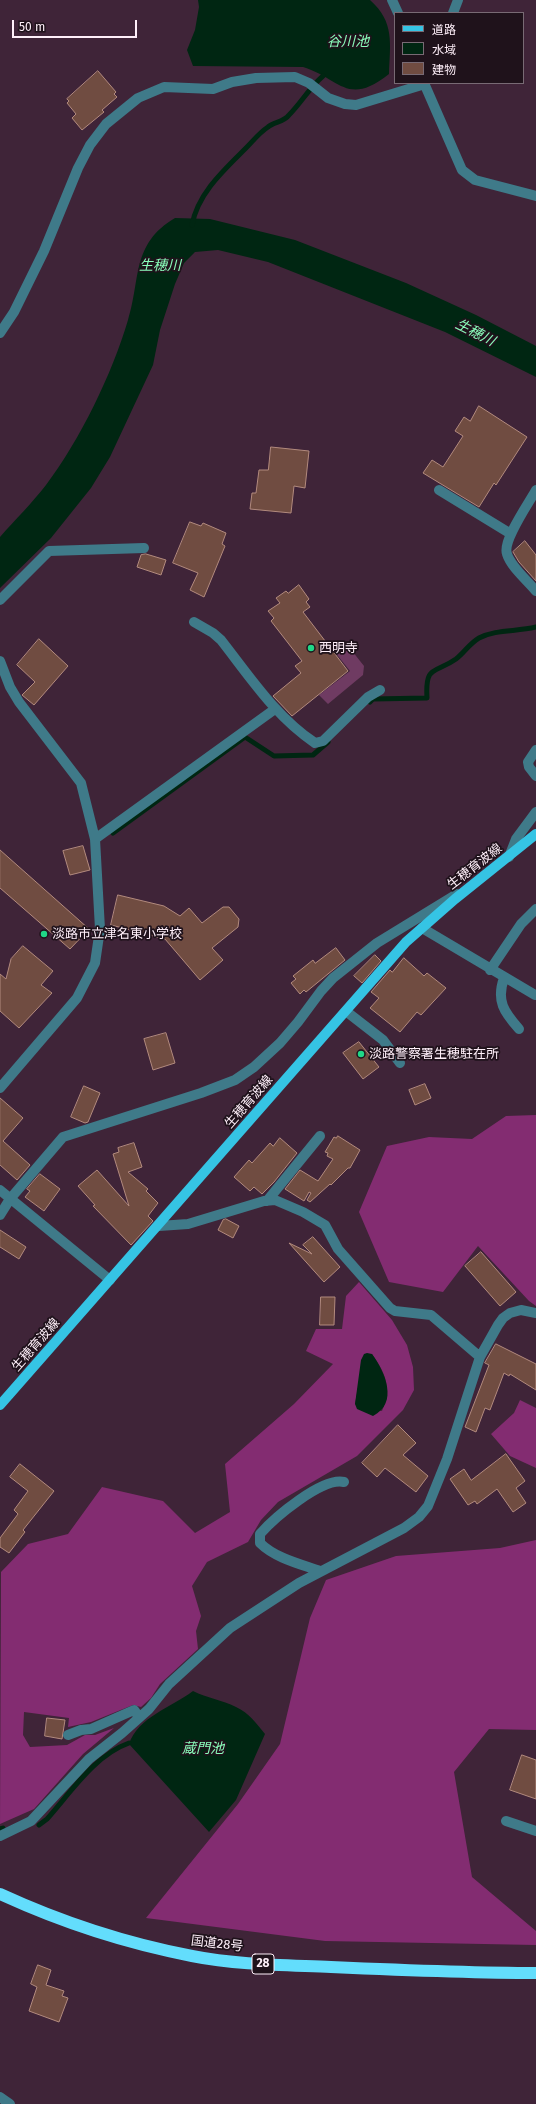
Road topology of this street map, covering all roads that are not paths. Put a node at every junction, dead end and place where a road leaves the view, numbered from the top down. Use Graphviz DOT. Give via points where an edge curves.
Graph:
graph roads {
  1 [pos="392,0"];
  2 [pos="458,0"];
  3 [pos="398,12"];
  4 [pos="453,12"];
  5 [pos="425,84"];
  6 [pos="536,196"];
  7 [pos="0,333"];
  8 [pos="439,490"];
  9 [pos="536,490"];
  10 [pos="511,534"];
  11 [pos="144,548"];
  12 [pos="536,590"];
  13 [pos="0,600"];
  14 [pos="194,622"];
  15 [pos="0,661"];
  16 [pos="380,690"];
  17 [pos="275,709"];
  18 [pos="536,750"];
  19 [pos="536,776"];
  20 [pos="536,812"];
  21 [pos="536,834"];
  22 [pos="95,839"];
  23 [pos="509,857"];
  24 [pos="470,888"];
  25 [pos="536,908"];
  26 [pos="422,928"];
  27 [pos="490,970"];
  28 [pos="504,978"];
  29 [pos="535,996"];
  30 [pos="347,1012"];
  31 [pos="519,1029"];
  32 [pos="400,1064"];
  33 [pos="0,1088"];
  34 [pos="320,1136"];
  35 [pos="0,1190"];
  36 [pos="10,1200"];
  37 [pos="267,1201"];
  38 [pos="0,1215"];
  39 [pos="158,1226"];
  40 [pos="110,1280"];
  41 [pos="536,1313"];
  42 [pos="480,1357"];
  43 [pos="0,1406"];
  44 [pos="344,1482"];
  45 [pos="320,1571"];
  46 [pos="139,1717"];
  47 [pos="68,1735"];
  48 [pos="506,1821"];
  49 [pos="536,1831"];
  50 [pos="0,1836"];
  51 [pos="0,1894"];
  52 [pos="536,1973"];
  53 [pos="0,2097"];
  54 [pos="10,2104"];
  1 -- 3 [label="street"];
  2 -- 4 [label="street"];
  5 -- 6 [label="street" via="462,170 475,180"];
  5 -- 7 [label="street" via="356,105 334,101 295,77 256,78 232,82 213,89 164,87 138,98 106,124 90,144 44,251 14,312"];
  8 -- 10 [label="street"];
  9 -- 10 [label="street"];
  10 -- 12 [label="street" via="507,555"];
  11 -- 13 [label="street" via="49,551"];
  14 -- 17 [label="street" via="221,640"];
  15 -- 22 [label="street" via="19,702 80,783"];
  16 -- 17 [label="street" via="368,697 323,741 318,742 299,732"];
  17 -- 22 [label="street"];
  18 -- 19 [label="street" via="528,762"];
  20 -- 23 [label="street" via="516,839"];
  21 -- 23 [label="main road, 生穂育波線"];
  22 -- 33 [label="street" via="100,929 95,964 77,998"];
  23 -- 24 [label="main road, 生穂育波線"];
  24 -- 26 [label="main road, 生穂育波線"];
  24 -- 36 [label="street" via="455,894 377,943 333,978 268,1055 235,1080 63,1137"];
  25 -- 27 [label="street" via="521,924"];
  26 -- 27 [label="street"];
  26 -- 30 [label="main road, 生穂育波線" via="402,947"];
  27 -- 28 [label="street"];
  28 -- 29 [label="street"];
  28 -- 31 [label="street" via="500,989 502,1003 505,1012"];
  30 -- 32 [label="street" via="384,1040"];
  30 -- 39 [label="main road, 生穂育波線"];
  34 -- 37 [label="street"];
  35 -- 36 [label="street"];
  36 -- 38 [label="street"];
  36 -- 40 [label="street"];
  37 -- 39 [label="street" via="203,1221"];
  37 -- 42 [label="street" via="275,1200 320,1221 330,1232 338,1249 390,1308 431,1315"];
  39 -- 40 [label="main road, 生穂育波線"];
  40 -- 43 [label="main road, 生穂育波線"];
  41 -- 42 [label="street" via="521,1310 503,1318"];
  42 -- 45 [label="street" via="447,1459 428,1506 419,1517 404,1528"];
  44 -- 45 [label="street" via="335,1482 305,1497 282,1513 260,1534 260,1543 265,1548 278,1556"];
  45 -- 46 [label="street" via="230,1628 169,1684"];
  46 -- 47 [label="street" via="134,1710 91,1729"];
  46 -- 50 [label="street" via="89,1759 31,1821"];
  48 -- 49 [label="street"];
  51 -- 52 [label="highway, 国道28号 / 28" via="52,1918 86,1930 193,1956 279,1965 427,1972"];
  53 -- 54 [label="street"];
}
